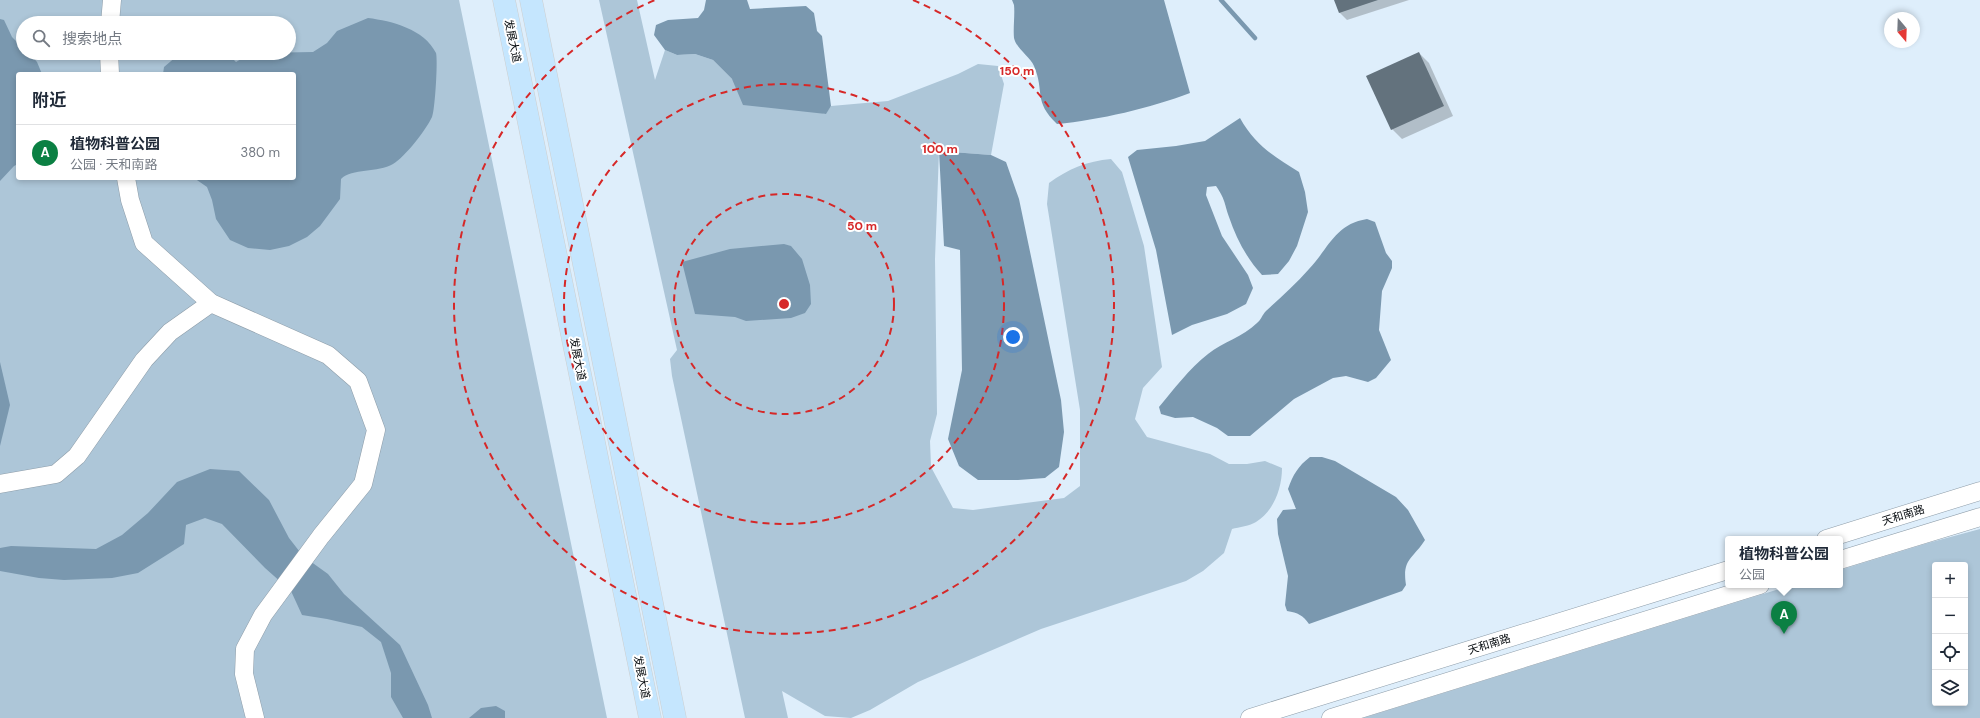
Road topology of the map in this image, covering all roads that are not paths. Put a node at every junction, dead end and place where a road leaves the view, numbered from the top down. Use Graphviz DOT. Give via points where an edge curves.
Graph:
graph roads {
  1 [pos="112,0"];
  2 [pos="504,0"];
  3 [pos="531,0"];
  4 [pos="111,16"];
  5 [pos="126,180"];
  6 [pos="211,303"];
  7 [pos="0,484"];
  8 [pos="1980,491"];
  9 [pos="1980,517"];
  10 [pos="1836,536"];
  11 [pos="1843,559"];
  12 [pos="1725,571"];
  13 [pos="1750,588"];
  14 [pos="255,718"];
  15 [pos="650,718"];
  16 [pos="675,718"];
  17 [pos="1250,718"];
  18 [pos="1330,718"];
  1 -- 4 [label="street"];
  2 -- 15 [label="main road, 发展大道"];
  3 -- 16 [label="main road"];
  5 -- 6 [label="street" via="144,243"];
  6 -- 7 [label="street" via="170,332 144,360 77,456 56,474"];
  6 -- 14 [label="street" via="328,354 358,381 376,430 363,484 263,615 245,649 244,674"];
  8 -- 10 [label="street, 天和南路"];
  9 -- 11 [label="street"];
  12 -- 17 [label="street, 天和南路"];
  13 -- 18 [label="street"];
}
